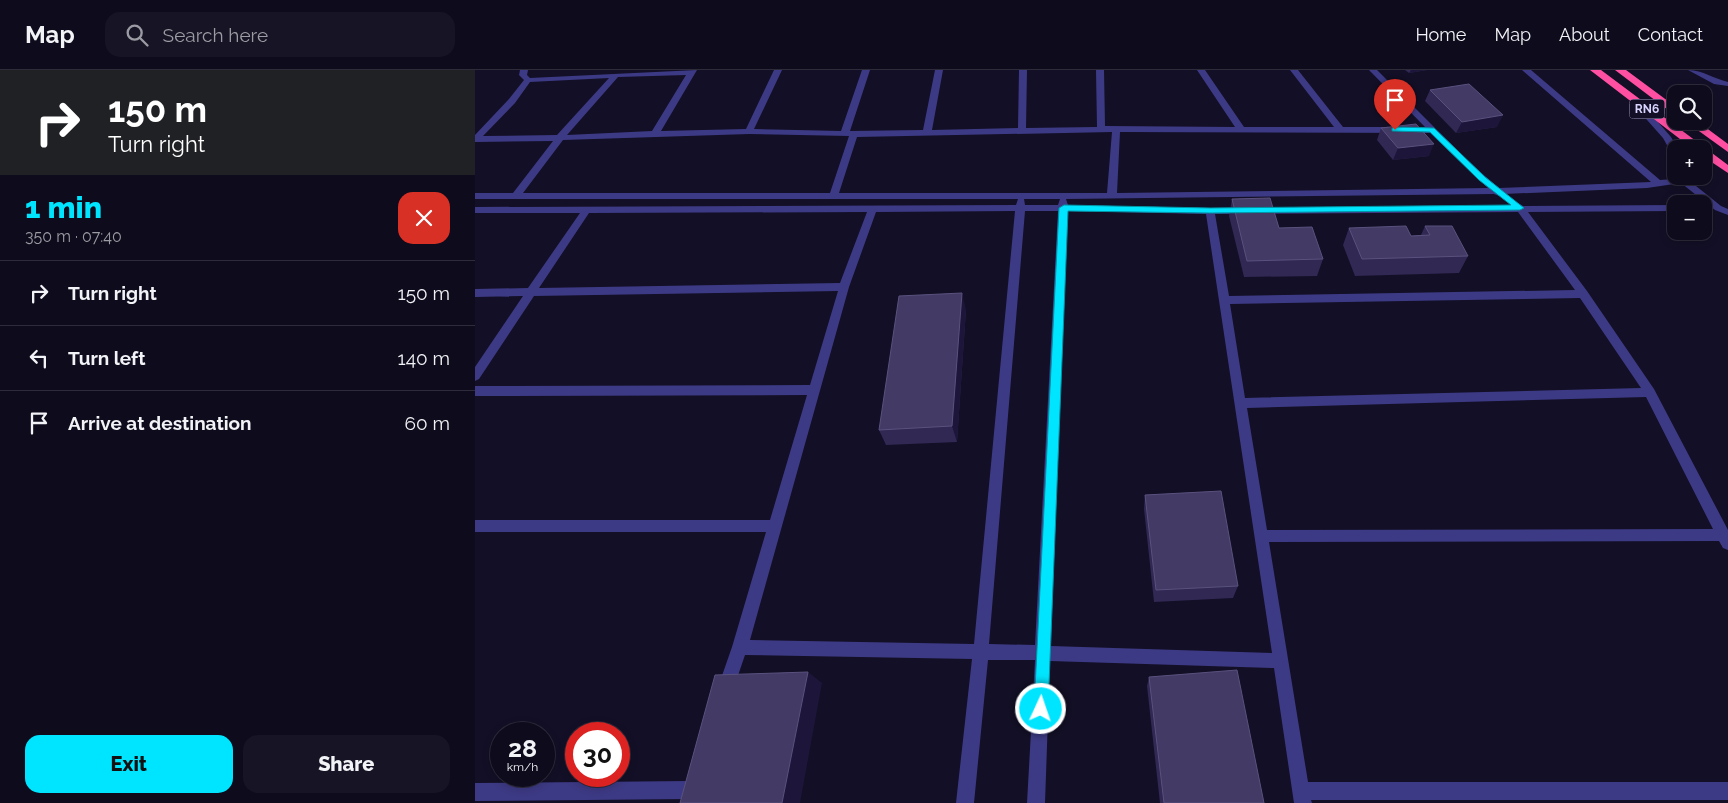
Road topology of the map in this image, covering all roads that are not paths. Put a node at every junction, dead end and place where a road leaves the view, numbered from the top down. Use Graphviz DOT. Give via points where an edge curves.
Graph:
graph roads {
  1 [pos="524,70"];
  2 [pos="778,70"];
  3 [pos="865,70"];
  4 [pos="939,70"];
  5 [pos="1023,70"];
  6 [pos="1100,70"];
  7 [pos="1201,70"];
  8 [pos="1294,70"];
  9 [pos="1373,70"];
  10 [pos="1526,70"];
  11 [pos="1595,70"];
  12 [pos="1620,70"];
  13 [pos="1692,70"];
  14 [pos="692,72"];
  15 [pos="616,75"];
  16 [pos="528,80"];
  17 [pos="1728,84"];
  18 [pos="1633,99"];
  19 [pos="1667,105"];
  20 [pos="1101,129"];
  21 [pos="1241,129"];
  22 [pos="1340,129"];
  23 [pos="1116,130"];
  24 [pos="1432,130"];
  25 [pos="1702,130"];
  26 [pos="749,131"];
  27 [pos="927,132"];
  28 [pos="1023,132"];
  29 [pos="655,133"];
  30 [pos="849,134"];
  31 [pos="559,138"];
  32 [pos="475,139"];
  33 [pos="1669,140"];
  34 [pos="1688,140"];
  35 [pos="1728,149"];
  36 [pos="1712,158"];
  37 [pos="1728,170"];
  38 [pos="1667,182"];
  39 [pos="1659,184"];
  40 [pos="1693,185"];
  41 [pos="1496,191"];
  42 [pos="475,196"];
  43 [pos="516,196"];
  44 [pos="1112,196"];
  45 [pos="833,197"];
  46 [pos="1021,202"];
  47 [pos="1063,202"];
  48 [pos="873,208"];
  49 [pos="1520,208"];
  50 [pos="1667,208"];
  51 [pos="587,209"];
  52 [pos="475,210"];
  53 [pos="1210,210"];
  54 [pos="1723,210"];
  55 [pos="844,287"];
  56 [pos="533,291"];
  57 [pos="475,293"];
  58 [pos="1583,294"];
  59 [pos="1225,300"];
  60 [pos="475,376"];
  61 [pos="815,390"];
  62 [pos="475,391"];
  63 [pos="1650,392"];
  64 [pos="1241,404"];
  65 [pos="475,526"];
  66 [pos="774,526"];
  67 [pos="1261,536"];
  68 [pos="1725,540"];
  69 [pos="740,647"];
  70 [pos="981,651"];
  71 [pos="1044,653"];
  72 [pos="1281,661"];
  73 [pos="721,701"];
  74 [pos="1728,790"];
  75 [pos="690,791"];
  76 [pos="475,792"];
  77 [pos="1302,797"];
  78 [pos="965,803"];
  79 [pos="1036,803"];
  1 -- 16 [label="street" via="523,75"];
  2 -- 26 [label="street"];
  3 -- 30 [label="street"];
  4 -- 27 [label="street"];
  5 -- 28 [label="street"];
  6 -- 20 [label="street"];
  7 -- 21 [label="street"];
  8 -- 22 [label="street"];
  9 -- 24 [label="street"];
  10 -- 39 [label="street"];
  11 -- 18 [label="highway, RN6"];
  12 -- 19 [label="highway, RN6"];
  13 -- 17 [label="street"];
  14 -- 15 [label="street"];
  14 -- 29 [label="street"];
  15 -- 16 [label="street"];
  15 -- 31 [label="street"];
  16 -- 32 [label="street"];
  18 -- 33 [label="street"];
  18 -- 34 [label="highway, RN6"];
  20 -- 23 [label="street"];
  20 -- 28 [label="street"];
  21 -- 22 [label="street"];
  21 -- 23 [label="street"];
  22 -- 24 [label="street"];
  23 -- 44 [label="street"];
  24 -- 41 [label="street"];
  25 -- 35 [label="highway"];
  26 -- 29 [label="street"];
  26 -- 30 [label="street"];
  27 -- 28 [label="street"];
  27 -- 30 [label="street"];
  29 -- 31 [label="street"];
  30 -- 45 [label="street"];
  31 -- 32 [label="street"];
  31 -- 43 [label="street"];
  36 -- 37 [label="highway"];
  38 -- 39 [label="street"];
  39 -- 41 [label="street"];
  40 -- 54 [label="street"];
  41 -- 44 [label="street"];
  41 -- 49 [label="street"];
  42 -- 43 [label="street"];
  43 -- 45 [label="street"];
  44 -- 47 [label="street"];
  45 -- 46 [label="street"];
  46 -- 47 [label="street"];
  46 -- 48 [label="street"];
  46 -- 70 [label="street"];
  47 -- 53 [label="street"];
  47 -- 71 [label="street"];
  48 -- 51 [label="street"];
  48 -- 55 [label="street"];
  49 -- 50 [label="street"];
  49 -- 53 [label="street"];
  49 -- 58 [label="street"];
  51 -- 52 [label="street"];
  51 -- 56 [label="street"];
  53 -- 59 [label="street"];
  55 -- 56 [label="street"];
  55 -- 61 [label="street"];
  56 -- 57 [label="street"];
  56 -- 60 [label="street"];
  58 -- 59 [label="street"];
  58 -- 63 [label="street"];
  59 -- 64 [label="street"];
  61 -- 62 [label="street"];
  61 -- 66 [label="street"];
  63 -- 64 [label="street"];
  63 -- 68 [label="street"];
  64 -- 67 [label="street"];
  65 -- 66 [label="street"];
  66 -- 69 [label="street"];
  67 -- 68 [label="street"];
  67 -- 72 [label="street"];
  69 -- 70 [label="street"];
  69 -- 73 [label="street"];
  70 -- 71 [label="street"];
  70 -- 78 [label="street"];
  71 -- 72 [label="street"];
  71 -- 79 [label="street"];
  72 -- 77 [label="street"];
  74 -- 77 [label="street"];
  75 -- 76 [label="street"];
}
